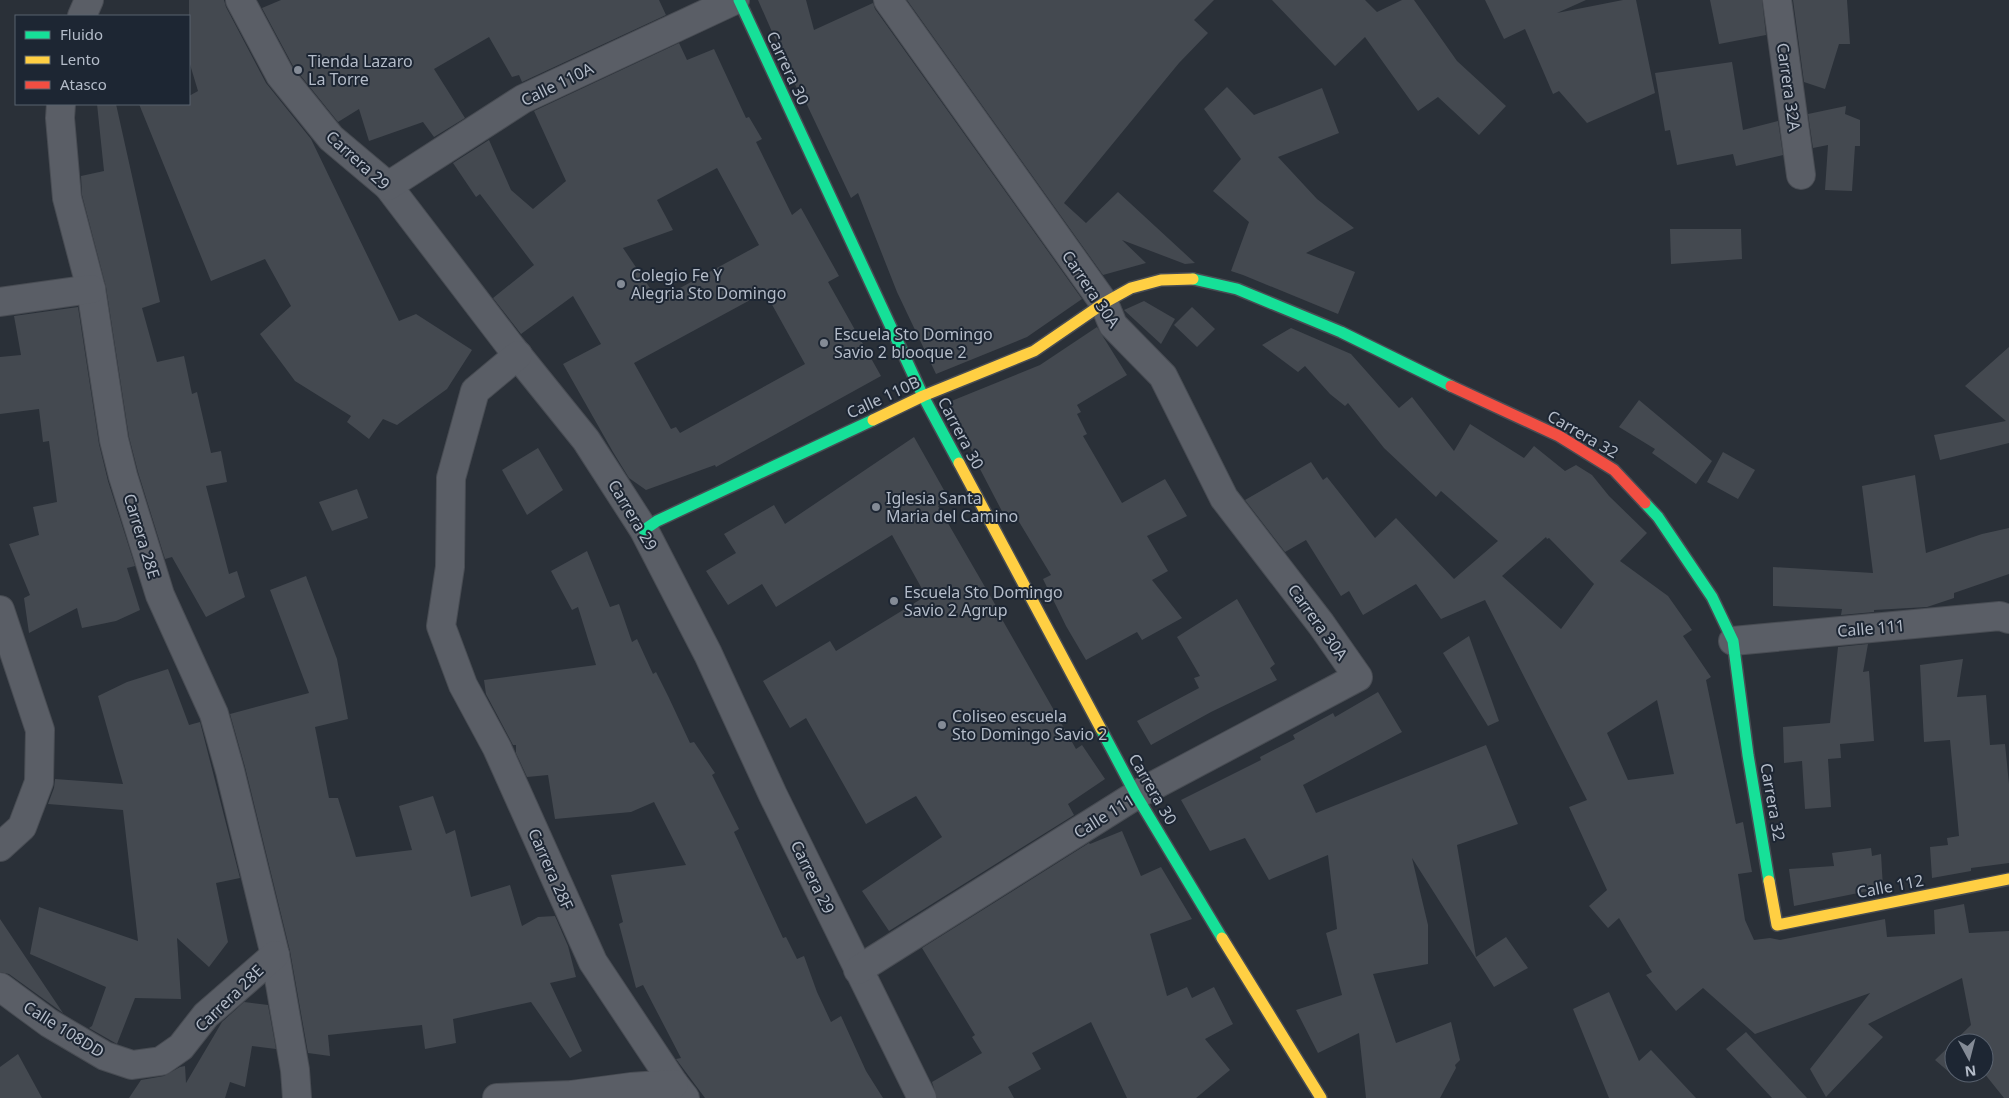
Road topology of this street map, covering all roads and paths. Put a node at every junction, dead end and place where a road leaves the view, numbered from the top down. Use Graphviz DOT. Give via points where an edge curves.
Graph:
graph roads {
  1 [pos="89,0"];
  2 [pos="240,0"];
  3 [pos="737,0"];
  4 [pos="888,0"];
  5 [pos="1777,0"];
  6 [pos="82,15"];
  7 [pos="61,105"];
  8 [pos="1802,175"];
  9 [pos="388,186"];
  10 [pos="1131,288"];
  11 [pos="91,289"];
  12 [pos="0,302"];
  13 [pos="1104,303"];
  14 [pos="518,355"];
  15 [pos="923,396"];
  16 [pos="644,530"];
  17 [pos="0,610"];
  18 [pos="2009,619"];
  19 [pos="1733,641"];
  20 [pos="1358,677"];
  21 [pos="1136,795"];
  22 [pos="0,847"];
  23 [pos="2009,879"];
  24 [pos="1778,925"];
  25 [pos="275,955"];
  26 [pos="858,970"];
  27 [pos="0,987"];
  28 [pos="162,1061"];
  29 [pos="679,1091"];
  30 [pos="913,1096"];
  31 [pos="297,1098"];
  32 [pos="497,1098"];
  33 [pos="1321,1098"];
  1 -- 6 [label="street"];
  2 -- 9 [label="street, Carrera 29" via="280,75 331,138"];
  3 -- 9 [label="street, Calle 110A" via="524,99"];
  3 -- 15 [label="street, Carrera 30"];
  4 -- 13 [label="street, Carrera 30A"];
  5 -- 8 [label="street, Carrera 32A"];
  7 -- 11 [label="street, Carrera 28E" via="67,198"];
  9 -- 14 [label="street, Carrera 29"];
  10 -- 13 [label="street, Calle 110B"];
  10 -- 19 [label="street, Carrera 32" via="1161,280 1196,279 1237,289 1341,332 1559,436 1614,470 1658,517 1712,596"];
  11 -- 12 [label="street"];
  11 -- 25 [label="street, Carrera 28E" via="114,440 123,476 160,595 214,714"];
  13 -- 15 [label="street, Calle 110B" via="1034,351"];
  13 -- 20 [label="street, Carrera 30A" via="1113,325 1163,376 1224,498"];
  14 -- 16 [label="street, Carrera 29" via="586,440"];
  14 -- 29 [label="street, Carrera 28F" via="475,391 451,478 450,567 441,626 462,686 497,748 593,962"];
  15 -- 16 [label="street, Calle 110B"];
  15 -- 21 [label="street, Carrera 30"];
  16 -- 26 [label="street, Carrera 29" via="708,654"];
  17 -- 22 [label="street" via="40,730 39,782 22,827"];
  18 -- 19 [label="street, Calle 111" via="2000,616"];
  19 -- 24 [label="street, Carrera 32" via="1748,755"];
  20 -- 21 [label="street, Calle 111"];
  21 -- 26 [label="street, Calle 111"];
  21 -- 33 [label="street, Carrera 30"];
  23 -- 24 [label="street, Calle 112"];
  25 -- 28 [label="street, Carrera 28E" via="206,1015 180,1048"];
  25 -- 31 [label="street, Carrera 28E"];
  26 -- 30 [label="street, Carrera 29"];
  27 -- 28 [label="street, Calle 108DD" via="48,1023 105,1056 132,1065"];
  29 -- 32 [label="street" via="631,1087 571,1095"];
}
